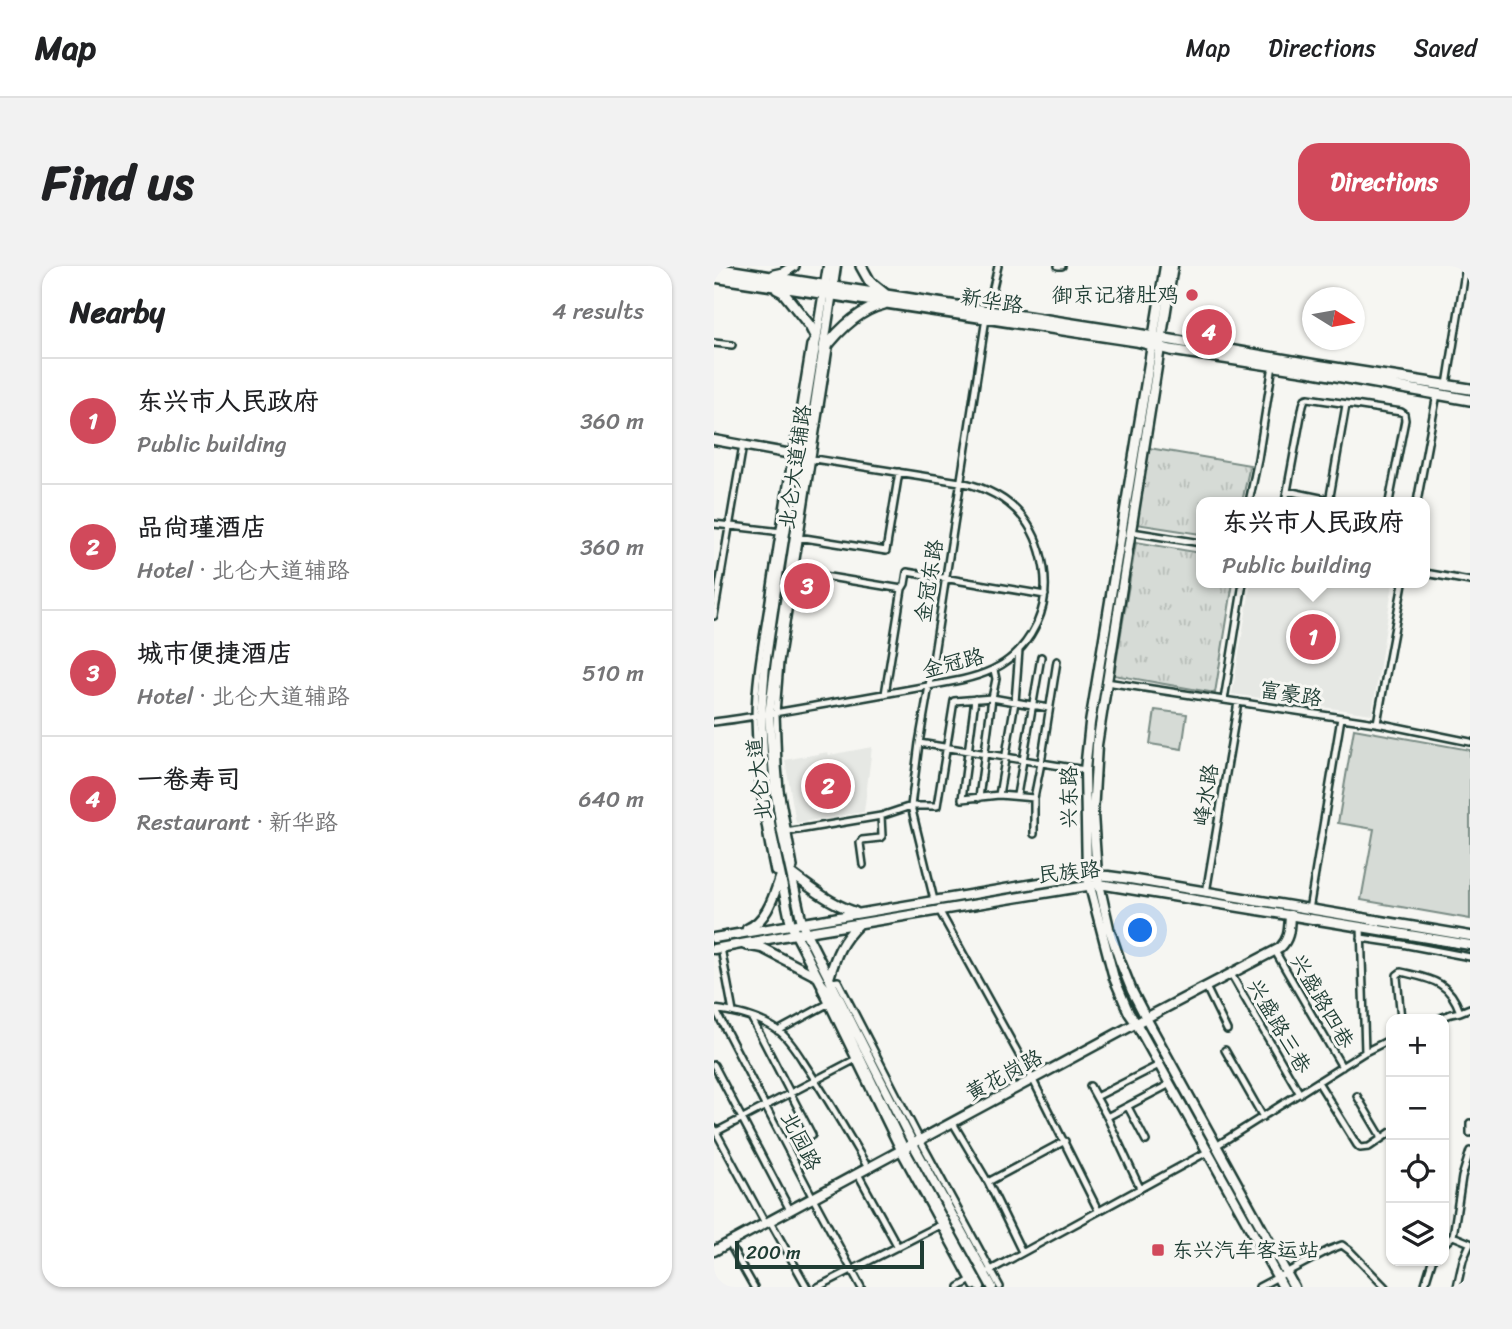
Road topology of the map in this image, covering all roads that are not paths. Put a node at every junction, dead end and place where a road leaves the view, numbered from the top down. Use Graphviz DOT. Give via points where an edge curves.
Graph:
graph roads {
  1 [pos="794,266"];
  2 [pos="828,266"];
  3 [pos="836,266"];
  4 [pos="861,266"];
  5 [pos="998,266"];
  6 [pos="1165,266"];
  7 [pos="1174,266"];
  8 [pos="1466,266"];
  9 [pos="714,268"];
  10 [pos="746,270"];
  11 [pos="714,277"];
  12 [pos="766,280"];
  13 [pos="828,290"];
  14 [pos="886,299"];
  15 [pos="987,314"];
  16 [pos="829,316"];
  17 [pos="816,338"];
  18 [pos="830,341"];
  19 [pos="1157,342"];
  20 [pos="714,343"];
  21 [pos="732,345"];
  22 [pos="823,351"];
  23 [pos="1273,365"];
  24 [pos="1447,385"];
  25 [pos="1470,389"];
  26 [pos="1437,394"];
  27 [pos="1470,400"];
  28 [pos="1346,405"];
  29 [pos="714,440"];
  30 [pos="743,445"];
  31 [pos="795,454"];
  32 [pos="810,458"];
  33 [pos="899,472"];
  34 [pos="960,482"];
  35 [pos="1287,491"];
  36 [pos="1250,497"];
  37 [pos="1286,497"];
  38 [pos="1312,497"];
  39 [pos="1330,497"];
  40 [pos="1391,497"];
  41 [pos="1418,497"];
  42 [pos="714,524"];
  43 [pos="729,526"];
  44 [pos="782,532"];
  45 [pos="1132,532"];
  46 [pos="798,537"];
  47 [pos="1196,542"];
  48 [pos="793,570"];
  49 [pos="1430,574"];
  50 [pos="945,579"];
  51 [pos="1470,581"];
  52 [pos="1242,588"];
  53 [pos="1402,588"];
  54 [pos="902,589"];
  55 [pos="1045,596"];
  56 [pos="714,616"];
  57 [pos="1019,650"];
  58 [pos="1041,657"];
  59 [pos="1057,661"];
  60 [pos="994,670"];
  61 [pos="1107,682"];
  62 [pos="929,686"];
  63 [pos="885,694"];
  64 [pos="992,698"];
  65 [pos="975,699"];
  66 [pos="1224,700"];
  67 [pos="1015,702"];
  68 [pos="1238,702"];
  69 [pos="1033,705"];
  70 [pos="1049,708"];
  71 [pos="765,715"];
  72 [pos="1341,718"];
  73 [pos="714,722"];
  74 [pos="1377,723"];
  75 [pos="1470,742"];
  76 [pos="919,743"];
  77 [pos="947,748"];
  78 [pos="968,751"];
  79 [pos="985,754"];
  80 [pos="1005,757"];
  81 [pos="1024,760"];
  82 [pos="1041,763"];
  83 [pos="1085,770"];
  84 [pos="999,795"];
  85 [pos="1017,795"];
  86 [pos="979,798"];
  87 [pos="1034,798"];
  88 [pos="911,806"];
  89 [pos="881,816"];
  90 [pos="785,832"];
  91 [pos="1034,834"];
  92 [pos="863,865"];
  93 [pos="791,872"];
  94 [pos="780,876"];
  95 [pos="1098,879"];
  96 [pos="1088,880"];
  97 [pos="1206,893"];
  98 [pos="934,900"];
  99 [pos="939,910"];
  100 [pos="1309,910"];
  101 [pos="858,913"];
  102 [pos="1290,915"];
  103 [pos="802,923"];
  104 [pos="859,923"];
  105 [pos="791,925"];
  106 [pos="1361,927"];
  107 [pos="806,933"];
  108 [pos="737,934"];
  109 [pos="795,934"];
  110 [pos="1470,936"];
  111 [pos="714,938"];
  112 [pos="1361,938"];
  113 [pos="739,944"];
  114 [pos="1470,945"];
  115 [pos="718,948"];
  116 [pos="1275,951"];
  117 [pos="1470,957"];
  118 [pos="1231,974"];
  119 [pos="825,980"];
  120 [pos="1206,987"];
  121 [pos="830,1003"];
  122 [pos="1470,1007"];
  123 [pos="715,1009"];
  124 [pos="733,1012"];
  125 [pos="1460,1012"];
  126 [pos="1401,1014"];
  127 [pos="1449,1015"];
  128 [pos="752,1018"];
  129 [pos="1146,1018"];
  130 [pos="1136,1023"];
  131 [pos="1227,1030"];
  132 [pos="778,1031"];
  133 [pos="1386,1042"];
  134 [pos="1225,1050"];
  135 [pos="1365,1052"];
  136 [pos="857,1058"];
  137 [pos="714,1065"];
  138 [pos="1159,1065"];
  139 [pos="1342,1067"];
  140 [pos="1032,1080"];
  141 [pos="816,1081"];
  142 [pos="1318,1083"];
  143 [pos="1170,1084"];
  144 [pos="1090,1086"];
  145 [pos="790,1094"];
  146 [pos="1300,1094"];
  147 [pos="1357,1096"];
  148 [pos="1096,1097"];
  149 [pos="766,1107"];
  150 [pos="1128,1107"];
  151 [pos="1263,1117"];
  152 [pos="1107,1118"];
  153 [pos="742,1119"];
  154 [pos="953,1123"];
  155 [pos="1470,1123"];
  156 [pos="715,1130"];
  157 [pos="1470,1133"];
  158 [pos="811,1135"];
  159 [pos="1386,1135"];
  160 [pos="1382,1138"];
  161 [pos="1065,1141"];
  162 [pos="1146,1141"];
  163 [pos="916,1142"];
  164 [pos="1216,1146"];
  165 [pos="902,1150"];
  166 [pos="1470,1151"];
  167 [pos="1208,1152"];
  168 [pos="869,1168"];
  169 [pos="858,1174"];
  170 [pos="988,1182"];
  171 [pos="1140,1188"];
  172 [pos="813,1198"];
  173 [pos="790,1210"];
  174 [pos="1098,1210"];
  175 [pos="768,1222"];
  176 [pos="943,1224"];
  177 [pos="1453,1236"];
  178 [pos="1449,1240"];
  179 [pos="729,1243"];
  180 [pos="1470,1244"];
  181 [pos="898,1247"];
  182 [pos="714,1251"];
  183 [pos="1022,1252"];
  184 [pos="1430,1266"];
  185 [pos="852,1270"];
  186 [pos="988,1271"];
  187 [pos="1286,1273"];
  188 [pos="1278,1277"];
  189 [pos="973,1282"];
  190 [pos="754,1287"];
  191 [pos="807,1287"];
  192 [pos="818,1287"];
  193 [pos="861,1287"];
  194 [pos="959,1287"];
  195 [pos="980,1287"];
  196 [pos="992,1287"];
  197 [pos="1000,1287"];
  198 [pos="1259,1287"];
  199 [pos="1283,1287"];
  200 [pos="1294,1287"];
  201 [pos="1385,1287"];
  202 [pos="1424,1287"];
  203 [pos="1457,1287"];
  1 -- 12 [label="main road"];
  2 -- 13 [label="main road, 北仑大道"];
  3 -- 13 [label="main road, 北仑大道"];
  4 -- 14 [label="main road"];
  5 -- 15 [label="street, 金冠东路"];
  6 -- 19 [label="main road, 兴东路"];
  7 -- 19 [label="main road, 兴东路"];
  8 -- 24 [label="street"];
  9 -- 10 [label="main road, 新华路"];
  10 -- 12 [label="main road, 新华路"];
  11 -- 12 [label="main road, 新华路"];
  12 -- 13 [label="main road, 新华路"];
  12 -- 17 [label="main road" via="783,292"];
  13 -- 14 [label="main road, 新华路"];
  13 -- 16 [label="main road, 北仑大道"];
  13 -- 17 [label="main road, 北仑大道"];
  14 -- 15 [label="main road, 新华路"];
  14 -- 18 [label="main road" via="848,323"];
  15 -- 19 [label="main road, 新华路"];
  15 -- 34 [label="street, 金冠东路"];
  16 -- 18 [label="street, 北仑大道辅路"];
  16 -- 22 [label="main road, 北仑大道"];
  17 -- 31 [label="main road, 北仑大道"];
  18 -- 22 [label="main road"];
  18 -- 32 [label="street, 北仑大道辅路"];
  19 -- 23 [label="main road, 新华路"];
  19 -- 24 [label="main road, 新华路"];
  19 -- 45 [label="main road, 兴东路"];
  19 -- 83 [label="main road, 兴东路"];
  20 -- 21 [label="street"];
  22 -- 32 [label="main road, 北仑大道"];
  23 -- 26 [label="main road, 新华路"];
  23 -- 36 [label="street"];
  24 -- 25 [label="main road, 新华路"];
  26 -- 27 [label="main road, 新华路"];
  26 -- 41 [label="street"];
  28 -- 35 [label="street" via="1305,399"];
  28 -- 39 [label="street"];
  28 -- 40 [label="street" via="1404,414"];
  29 -- 30 [label="main road"];
  30 -- 31 [label="main road"];
  30 -- 43 [label="street"];
  31 -- 44 [label="main road, 北仑大道"];
  32 -- 33 [label="street, 金冠路"];
  32 -- 46 [label="main road, 北仑大道"];
  33 -- 34 [label="street, 金冠路"];
  33 -- 46 [label="street" via="886,551"];
  34 -- 50 [label="street, 金冠东路"];
  34 -- 55 [label="street, 金冠路" via="992,492 1021,515 1039,547"];
  35 -- 37 [label="street"];
  35 -- 38 [label="street"];
  42 -- 43 [label="street"];
  43 -- 44 [label="street"];
  43 -- 56 [label="street"];
  44 -- 71 [label="main road, 北仑大道" via="765,665"];
  45 -- 47 [label="street"];
  45 -- 61 [label="main road, 兴东路"];
  46 -- 48 [label="main road, 北仑大道"];
  48 -- 54 [label="street"];
  48 -- 71 [label="main road, 北仑大道"];
  49 -- 51 [label="street"];
  50 -- 54 [label="street" via="907,572"];
  50 -- 55 [label="street"];
  50 -- 62 [label="street, 金冠东路"];
  52 -- 66 [label="street"];
  53 -- 74 [label="street"];
  54 -- 63 [label="street"];
  55 -- 57 [label="street, 金冠路" via="1034,628"];
  57 -- 60 [label="street, 金冠路"];
  57 -- 67 [label="street"];
  58 -- 69 [label="street"];
  59 -- 70 [label="street"];
  60 -- 62 [label="street, 金冠路"];
  60 -- 64 [label="street"];
  61 -- 66 [label="street, 富豪路"];
  61 -- 95 [label="main road, 兴东路" via="1095,769"];
  62 -- 63 [label="street, 金冠路"];
  62 -- 76 [label="street, 金冠东路"];
  63 -- 71 [label="street, 金冠路"];
  64 -- 65 [label="street"];
  64 -- 67 [label="street"];
  64 -- 79 [label="street"];
  65 -- 77 [label="street" via="954,701"];
  65 -- 78 [label="street"];
  66 -- 68 [label="street, 富豪路"];
  67 -- 69 [label="street"];
  67 -- 80 [label="street"];
  68 -- 72 [label="street, 富豪路"];
  68 -- 97 [label="street, 峰水路"];
  69 -- 70 [label="street"];
  69 -- 81 [label="street"];
  70 -- 82 [label="street"];
  71 -- 73 [label="street, 金冠路"];
  71 -- 90 [label="main road, 北仑大道"];
  71 -- 94 [label="main road, 北仑大道" via="765,791"];
  72 -- 74 [label="street, 富豪路"];
  72 -- 100 [label="street"];
  74 -- 75 [label="street, 富豪路"];
  76 -- 77 [label="street"];
  76 -- 88 [label="street, 金冠东路"];
  77 -- 78 [label="street"];
  77 -- 88 [label="street" via="937,806"];
  78 -- 79 [label="street"];
  78 -- 86 [label="street" via="961,797"];
  79 -- 80 [label="street"];
  79 -- 86 [label="street"];
  80 -- 81 [label="street"];
  80 -- 84 [label="street"];
  81 -- 82 [label="street"];
  81 -- 85 [label="street"];
  82 -- 83 [label="street"];
  82 -- 87 [label="street"];
  83 -- 96 [label="main road, 兴东路"];
  84 -- 85 [label="street"];
  84 -- 86 [label="street"];
  85 -- 87 [label="street"];
  87 -- 91 [label="street"];
  88 -- 89 [label="street"];
  88 -- 98 [label="street, 金冠东路"];
  89 -- 90 [label="street"];
  89 -- 92 [label="street" via="882,836 860,843"];
  90 -- 93 [label="main road, 北仑大道"];
  93 -- 101 [label="main road" via="819,894"];
  93 -- 103 [label="main road, 北仑大道"];
  94 -- 105 [label="main road, 北仑大道"];
  94 -- 108 [label="main road" via="762,917"];
  95 -- 96 [label="main road, 民族路"];
  95 -- 97 [label="main road, 民族路" via="1130,879"];
  95 -- 102 [label="main road, 民族路"];
  95 -- 129 [label="main road, 兴东路" via="1109,928"];
  96 -- 98 [label="main road, 民族路"];
  96 -- 99 [label="main road, 民族路"];
  96 -- 130 [label="main road, 兴东路" via="1114,978"];
  97 -- 100 [label="main road, 民族路"];
  98 -- 101 [label="main road, 民族路"];
  99 -- 104 [label="main road, 民族路"];
  99 -- 140 [label="street"];
  100 -- 110 [label="main road, 民族路"];
  101 -- 103 [label="main road, 民族路"];
  102 -- 106 [label="main road, 民族路"];
  102 -- 116 [label="main road" via="1289,935"];
  103 -- 105 [label="main road, 民族路"];
  103 -- 107 [label="main road, 北仑大道"];
  104 -- 107 [label="main road, 民族路"];
  104 -- 119 [label="main road" via="838,949"];
  105 -- 108 [label="main road, 民族路"];
  105 -- 109 [label="main road, 北仑大道"];
  106 -- 112 [label="street"];
  106 -- 114 [label="main road, 民族路"];
  107 -- 109 [label="main road, 民族路"];
  107 -- 119 [label="main road, 北仑大道"];
  108 -- 111 [label="main road, 民族路"];
  109 -- 113 [label="main road, 民族路"];
  109 -- 119 [label="main road, 北仑大道"];
  112 -- 117 [label="street"];
  112 -- 135 [label="street"];
  113 -- 115 [label="main road, 民族路"];
  113 -- 119 [label="main road" via="762,948"];
  115 -- 124 [label="street"];
  116 -- 118 [label="main road, 黄花岗路"];
  116 -- 139 [label="street, 兴盛路四巷"];
  118 -- 120 [label="main road, 黄花岗路"];
  118 -- 146 [label="street, 兴盛路三巷"];
  119 -- 121 [label="main road, 北仑大道"];
  119 -- 163 [label="main road, 北仑大道"];
  120 -- 129 [label="main road, 黄花岗路"];
  120 -- 131 [label="street"];
  121 -- 132 [label="street"];
  121 -- 136 [label="main road, 北仑大道"];
  122 -- 125 [label="street"];
  123 -- 124 [label="street"];
  123 -- 149 [label="street, 北园路"];
  124 -- 128 [label="street"];
  125 -- 126 [label="street" via="1446,987 1401,972 1397,977"];
  125 -- 127 [label="street"];
  128 -- 132 [label="street"];
  128 -- 145 [label="street"];
  129 -- 130 [label="main road, 黄花岗路"];
  129 -- 164 [label="main road, 兴东路"];
  130 -- 138 [label="main road, 兴东路"];
  130 -- 140 [label="main road, 黄花岗路"];
  132 -- 141 [label="street"];
  133 -- 135 [label="street"];
  134 -- 151 [label="street"];
  135 -- 139 [label="street"];
  136 -- 141 [label="street"];
  136 -- 165 [label="main road, 北仑大道"];
  137 -- 153 [label="street"];
  138 -- 143 [label="main road, 兴东路"];
  138 -- 148 [label="street"];
  139 -- 142 [label="street"];
  140 -- 154 [label="main road, 黄花岗路"];
  140 -- 161 [label="street"];
  141 -- 145 [label="street"];
  141 -- 168 [label="street"];
  142 -- 146 [label="street"];
  142 -- 160 [label="street" via="1357,1145 1369,1147"];
  143 -- 150 [label="street"];
  143 -- 167 [label="main road, 兴东路"];
  144 -- 148 [label="street"];
  145 -- 149 [label="street"];
  145 -- 158 [label="street"];
  146 -- 151 [label="street"];
  147 -- 160 [label="street"];
  148 -- 152 [label="street"];
  149 -- 153 [label="street"];
  149 -- 172 [label="street, 北园路"];
  150 -- 152 [label="street"];
  150 -- 162 [label="street"];
  151 -- 164 [label="street"];
  152 -- 171 [label="street"];
  153 -- 156 [label="street"];
  153 -- 173 [label="street"];
  154 -- 163 [label="main road, 黄花岗路"];
  154 -- 170 [label="street"];
  155 -- 157 [label="street"];
  156 -- 175 [label="street"];
  159 -- 160 [label="street"];
  161 -- 170 [label="street"];
  161 -- 174 [label="street"];
  163 -- 165 [label="main road, 黄花岗路"];
  163 -- 186 [label="main road, 北仑大道"];
  164 -- 187 [label="main road, 兴东路"];
  165 -- 168 [label="main road, 黄花岗路"];
  165 -- 176 [label="main road, 北仑大道"];
  166 -- 177 [label="street"];
  167 -- 171 [label="street"];
  167 -- 188 [label="main road, 兴东路"];
  168 -- 169 [label="main road, 黄花岗路"];
  169 -- 172 [label="main road, 黄花岗路"];
  169 -- 181 [label="street"];
  170 -- 183 [label="street"];
  171 -- 174 [label="street"];
  172 -- 173 [label="main road, 黄花岗路"];
  172 -- 185 [label="street, 北园路"];
  173 -- 175 [label="main road, 黄花岗路"];
  174 -- 183 [label="street"];
  175 -- 179 [label="main road, 黄花岗路"];
  175 -- 191 [label="street"];
  176 -- 181 [label="street"];
  176 -- 189 [label="main road, 北仑大道"];
  177 -- 178 [label="street"];
  177 -- 180 [label="street"];
  179 -- 182 [label="main road, 黄花岗路"];
  179 -- 190 [label="street"];
  180 -- 203 [label="street"];
  181 -- 185 [label="street"];
  183 -- 186 [label="street"];
  184 -- 202 [label="street"];
  185 -- 192 [label="street"];
  185 -- 193 [label="street, 北园路"];
  186 -- 196 [label="main road, 北仑大道"];
  186 -- 197 [label="street"];
  187 -- 188 [label="street"];
  187 -- 200 [label="main road, 兴东路"];
  187 -- 201 [label="street" via="1342,1245"];
  188 -- 198 [label="street"];
  188 -- 199 [label="main road, 兴东路"];
  189 -- 194 [label="street"];
  189 -- 195 [label="main road, 北仑大道"];
}
